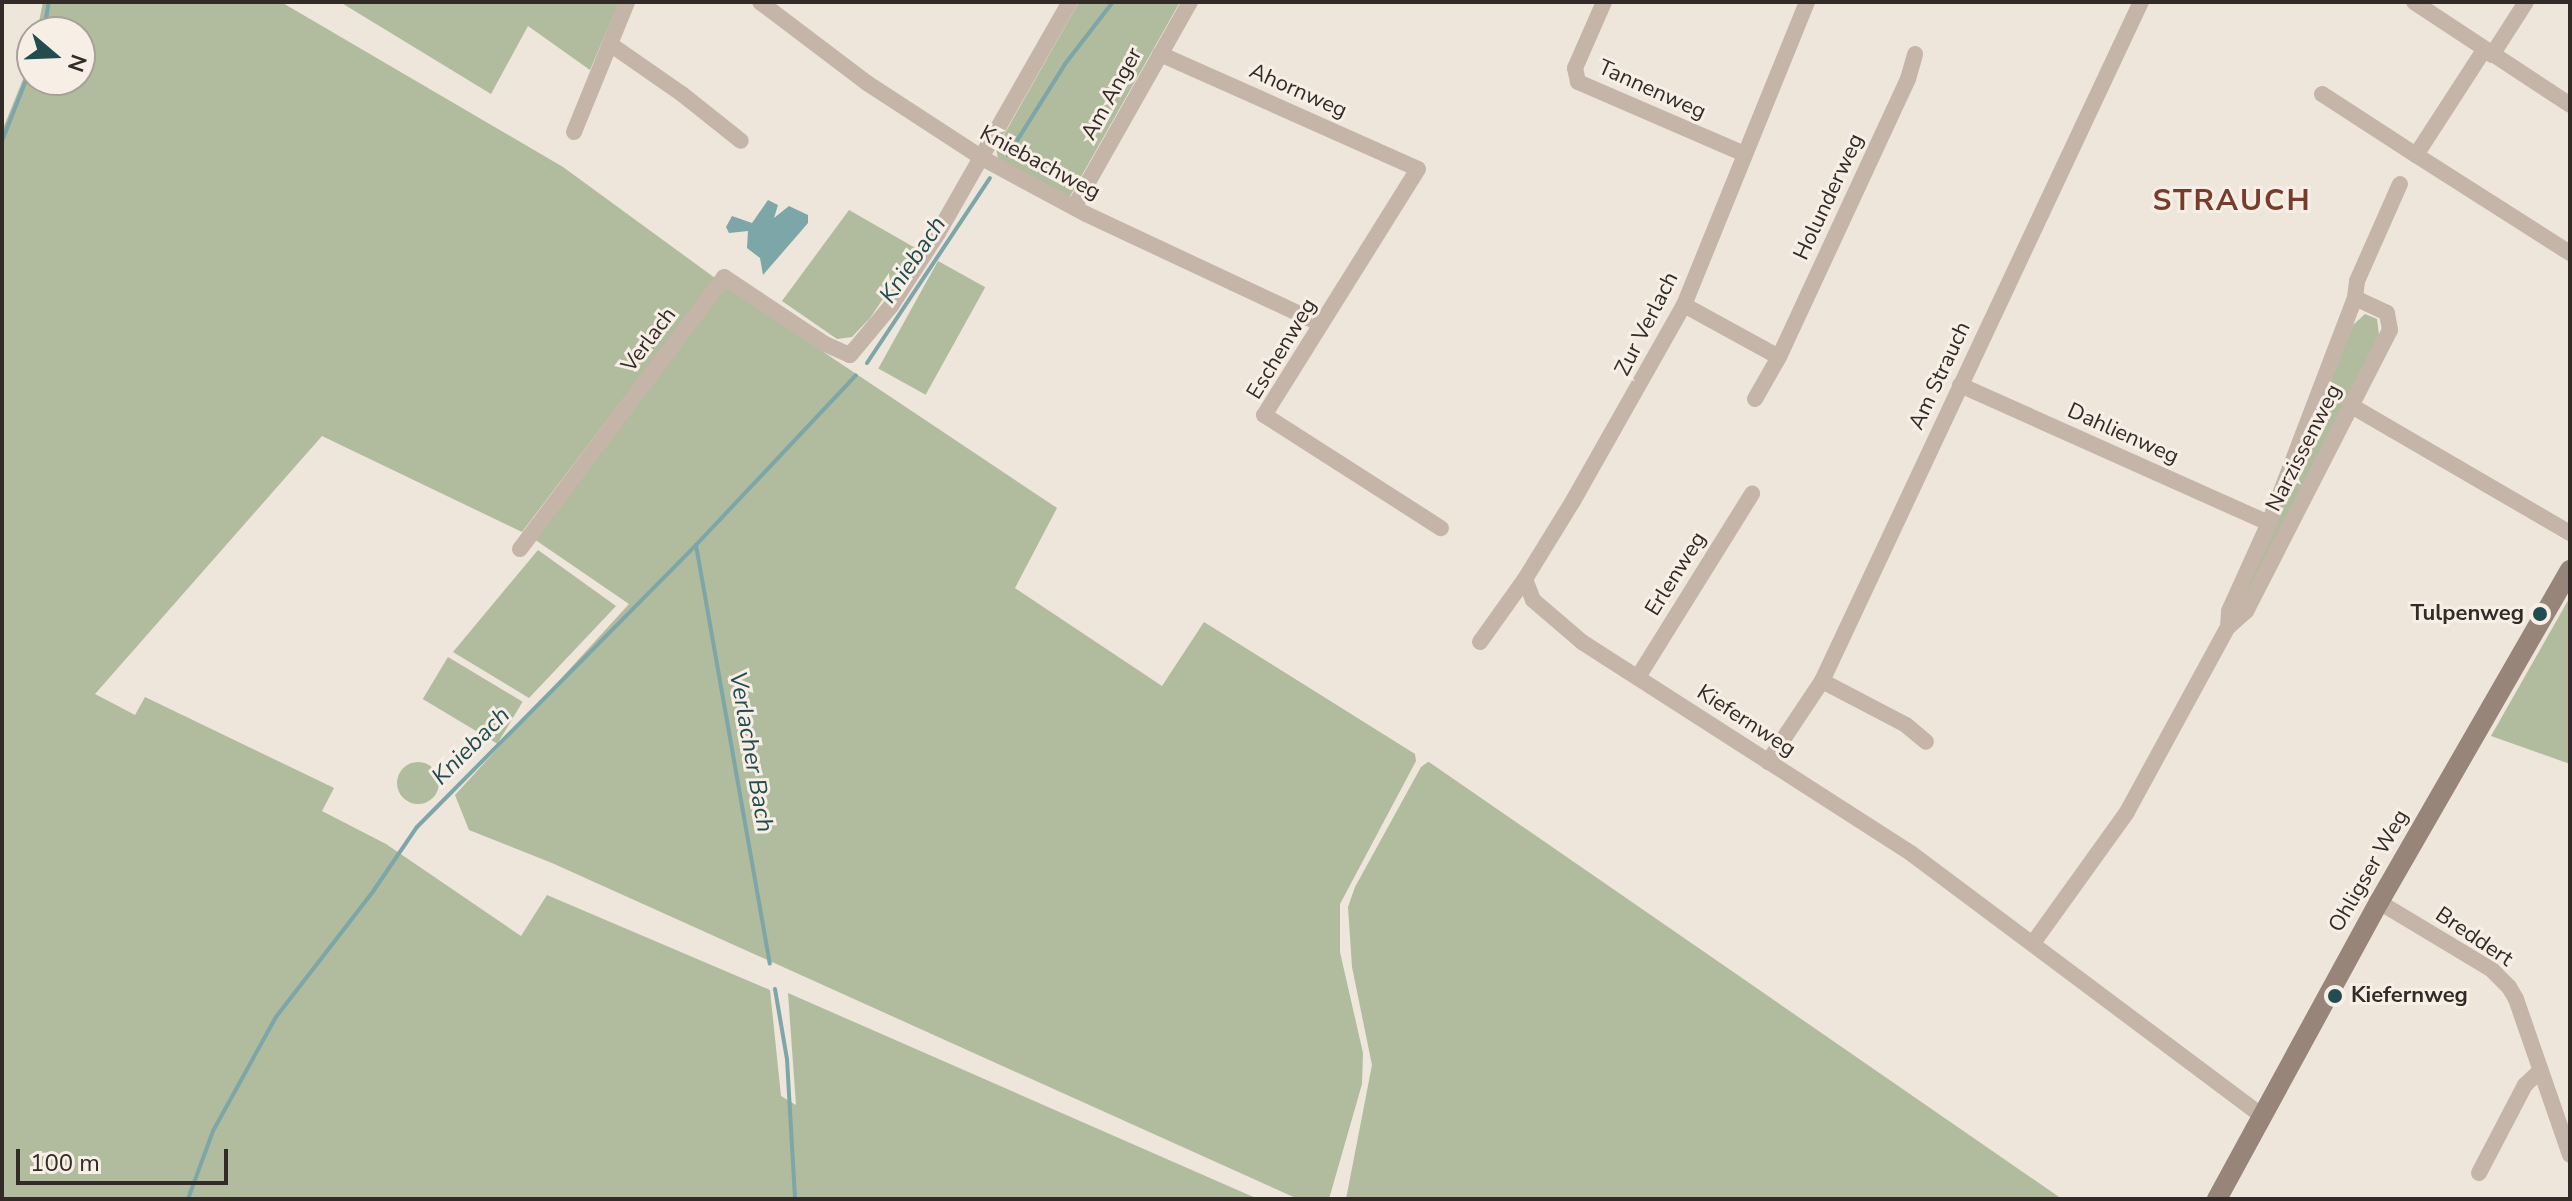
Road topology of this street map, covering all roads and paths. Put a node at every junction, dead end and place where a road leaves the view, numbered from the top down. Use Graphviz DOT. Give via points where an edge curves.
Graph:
graph roads {
  1 [pos="627,2"];
  2 [pos="760,2"];
  3 [pos="1070,2"];
  4 [pos="1190,2"];
  5 [pos="1604,2"];
  6 [pos="1807,2"];
  7 [pos="2141,2"];
  8 [pos="2414,2"];
  9 [pos="2526,2"];
  10 [pos="610,44"];
  11 [pos="2488,53"];
  12 [pos="1160,54"];
  13 [pos="1915,54"];
  14 [pos="2322,94"];
  15 [pos="2570,105"];
  16 [pos="574,132"];
  17 [pos="741,141"];
  18 [pos="1744,154"];
  19 [pos="2416,155"];
  20 [pos="982,158"];
  21 [pos="1418,169"];
  22 [pos="2400,184"];
  23 [pos="1074,207"];
  24 [pos="2570,253"];
  25 [pos="2355,298"];
  26 [pos="1684,305"];
  27 [pos="1321,324"];
  28 [pos="1779,357"];
  29 [pos="1960,385"];
  30 [pos="1755,399"];
  31 [pos="2350,405"];
  32 [pos="1752,494"];
  33 [pos="2269,523"];
  34 [pos="1441,528"];
  35 [pos="2570,533"];
  36 [pos="520,549"];
  37 [pos="2570,570"];
  38 [pos="1525,579"];
  39 [pos="2228,627"];
  40 [pos="1480,642"];
  41 [pos="1638,677"];
  42 [pos="1822,681"];
  43 [pos="1926,742"];
  44 [pos="1768,762"];
  45 [pos="2379,902"];
  46 [pos="2033,943"];
  47 [pos="2540,1071"];
  48 [pos="2263,1117"];
  49 [pos="2570,1155"];
  50 [pos="2479,1173"];
  51 [pos="2217,1199"];
  1 -- 10 [label="street"];
  2 -- 20 [label="street, Kniebachweg" via="867,83"];
  3 -- 20 [label="street"];
  4 -- 12 [label="street, Am Anger"];
  5 -- 18 [label="street, Tannenweg" via="1575,68 1578,82"];
  6 -- 18 [label="street, Zur Verlach"];
  7 -- 29 [label="street, Am Strauch"];
  8 -- 11 [label="street"];
  9 -- 11 [label="street"];
  10 -- 16 [label="street"];
  10 -- 17 [label="street"];
  11 -- 15 [label="street"];
  11 -- 19 [label="street"];
  12 -- 21 [label="street, Ahornweg"];
  12 -- 23 [label="street, Am Anger"];
  13 -- 28 [label="street, Holunderweg"];
  14 -- 19 [label="street"];
  18 -- 26 [label="street, Zur Verlach"];
  19 -- 24 [label="street"];
  20 -- 23 [label="street, Kniebachweg"];
  20 -- 36 [label="street, Verlach" via="891,306 850,355 724,277"];
  21 -- 27 [label="street, Eschenweg"];
  22 -- 25 [label="street, Narzissenweg" via="2357,281"];
  23 -- 27 [label="street, Kniebachweg"];
  25 -- 31 [label="street, Narzissenweg" via="2387,313 2390,330"];
  25 -- 33 [label="street, Narzissenweg"];
  26 -- 28 [label="street"];
  26 -- 38 [label="street, Zur Verlach"];
  27 -- 34 [label="street, Eschenweg" via="1264,415"];
  28 -- 30 [label="street, Holunderweg"];
  29 -- 33 [label="street, Dahlienweg"];
  29 -- 42 [label="street, Am Strauch"];
  31 -- 35 [label="street"];
  31 -- 39 [label="street, Narzissenweg" via="2246,611"];
  32 -- 41 [label="street, Erlenweg"];
  33 -- 39 [label="street, Narzissenweg" via="2229,611"];
  37 -- 45 [label="street, Ohligser Weg"];
  38 -- 40 [label="street, Zur Verlach"];
  38 -- 41 [label="street, Kiefernweg" via="1533,600 1582,642"];
  39 -- 46 [label="street, Narzissenweg" via="2127,812"];
  41 -- 44 [label="street, Kiefernweg"];
  42 -- 43 [label="street" via="1906,725"];
  42 -- 44 [label="street, Am Strauch"];
  44 -- 46 [label="street, Kiefernweg" via="1912,854"];
  45 -- 47 [label="street, Breddert" via="2492,970 2509,987"];
  45 -- 48 [label="street, Ohligser Weg"];
  46 -- 48 [label="street, Kiefernweg"];
  47 -- 49 [label="street, Breddert"];
  47 -- 50 [label="street" via="2525,1085"];
  48 -- 51 [label="street, Ohligser Weg"];
}
